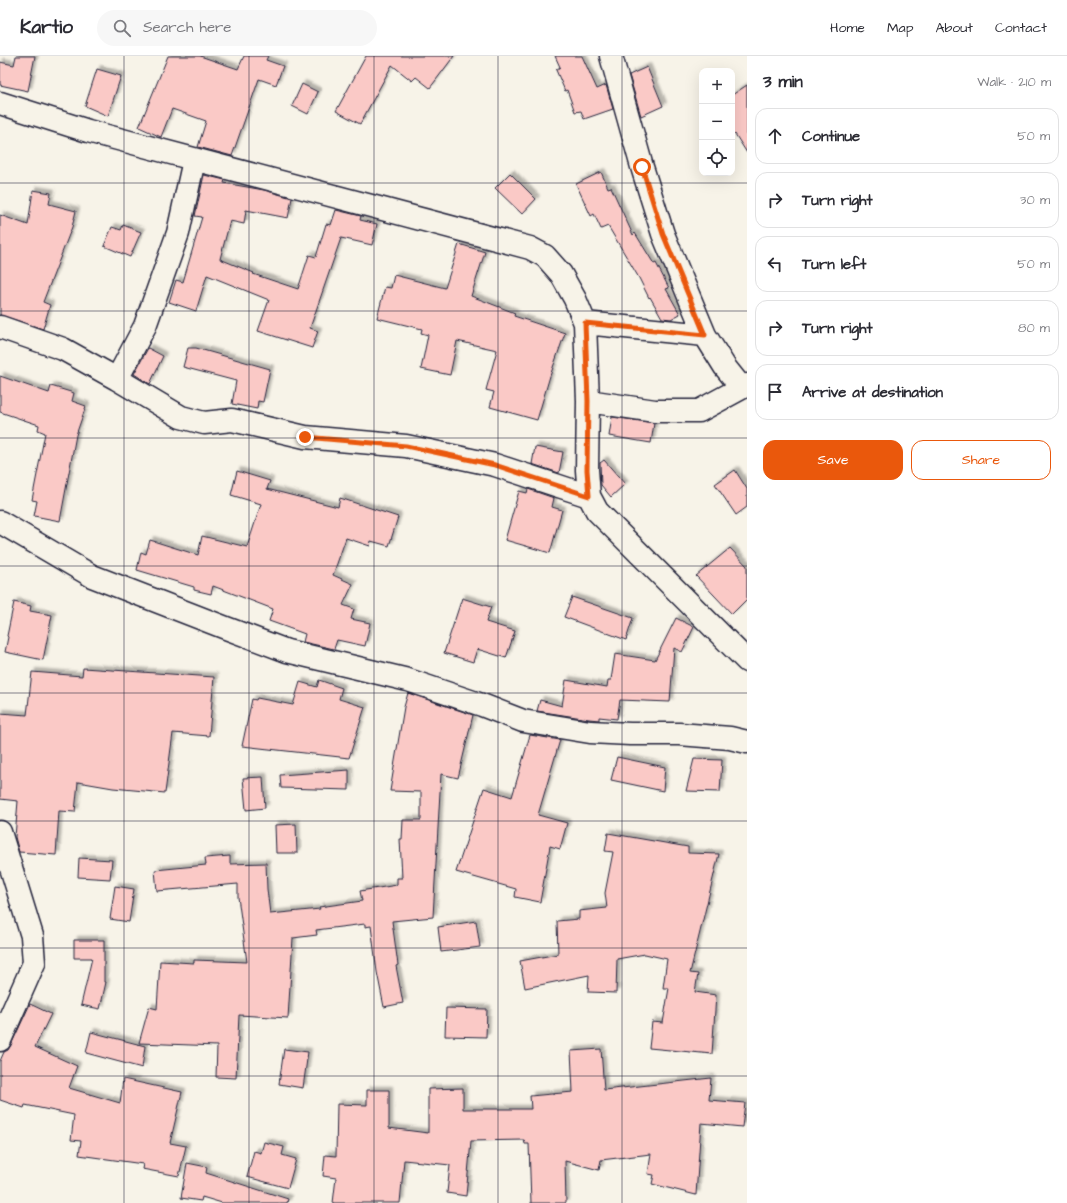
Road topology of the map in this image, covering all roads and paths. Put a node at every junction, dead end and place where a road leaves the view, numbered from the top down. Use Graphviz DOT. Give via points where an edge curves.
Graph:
graph roads {
  1 [pos="612,56"];
  2 [pos="0,103"];
  3 [pos="194,160"];
  4 [pos="585,323"];
  5 [pos="0,327"];
  6 [pos="705,335"];
  7 [pos="117,379"];
  8 [pos="744,386"];
  9 [pos="588,401"];
  10 [pos="589,496"];
  11 [pos="0,522"];
  12 [pos="747,661"];
  13 [pos="747,742"];
  14 [pos="0,832"];
  15 [pos="0,1040"];
  1 -- 6 [label="street" via="663,234"];
  2 -- 3 [label="street" via="88,131"];
  3 -- 4 [label="street" via="530,248 545,256 561,274"];
  3 -- 7 [label="street" via="178,233 145,326"];
  4 -- 6 [label="street"];
  4 -- 9 [label="street"];
  5 -- 7 [label="street" via="63,349"];
  6 -- 8 [label="street" via="725,367"];
  7 -- 10 [label="street" via="182,418 204,424 232,420 305,437 406,446 495,465"];
  8 -- 9 [label="street" via="699,411 655,411"];
  9 -- 10 [label="street"];
  10 -- 12 [label="street" via="597,511"];
  11 -- 13 [label="street" via="92,576 226,628 287,651 408,680 523,721 590,732 679,734"];
  14 -- 15 [label="street" via="32,936 34,963"];
}
